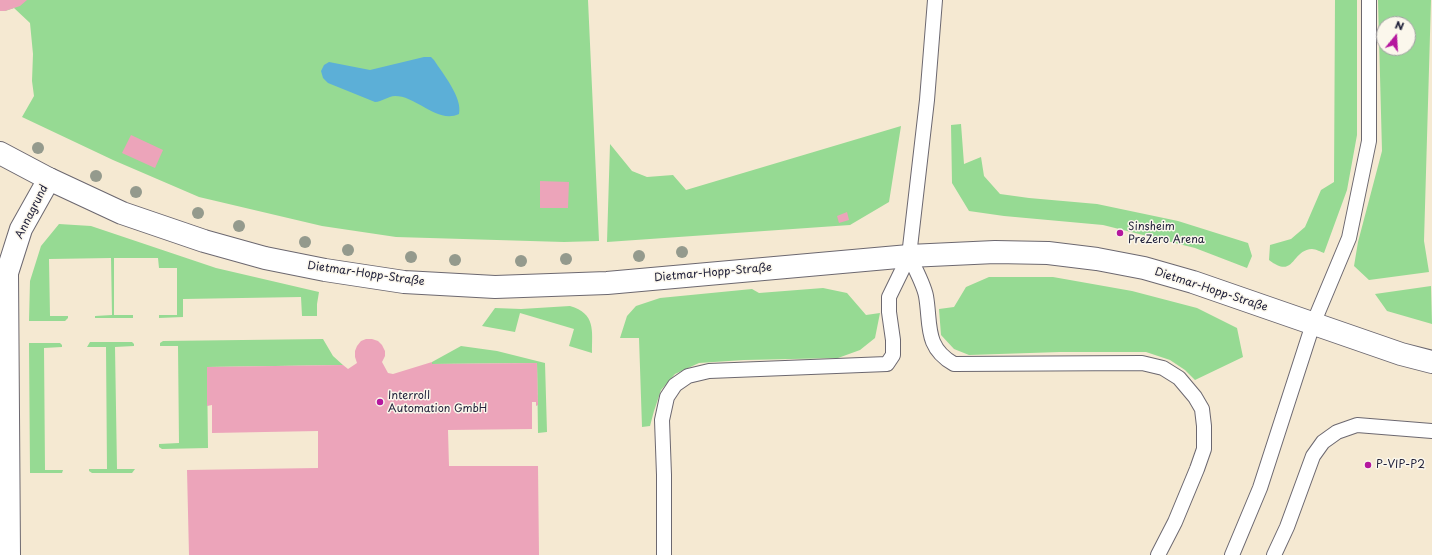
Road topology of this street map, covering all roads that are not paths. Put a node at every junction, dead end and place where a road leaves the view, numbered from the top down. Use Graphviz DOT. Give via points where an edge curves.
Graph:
graph roads {
  1 [pos="935,0"];
  2 [pos="1369,0"];
  3 [pos="0,153"];
  4 [pos="49,179"];
  5 [pos="909,256"];
  6 [pos="1313,324"];
  7 [pos="1432,362"];
  8 [pos="1432,431"];
  9 [pos="9,555"];
  10 [pos="664,555"];
  11 [pos="1158,555"];
  12 [pos="1232,555"];
  13 [pos="1274,555"];
  1 -- 5 [label="lane" via="927,100"];
  2 -- 6 [label="lane" via="1368,141 1349,238"];
  3 -- 4 [label="street, Dietmar-Hopp-Straße"];
  4 -- 5 [label="street, Dietmar-Hopp-Straße" via="122,213 204,241 265,258 404,282 495,286 607,283"];
  4 -- 9 [label="street, Annagrund" via="21,229 7,273"];
  5 -- 6 [label="street, Dietmar-Hopp-Straße" via="995,252 1048,253 1097,259 1144,268 1193,282"];
  5 -- 10 [label="lane" via="889,297 894,340 893,355 886,364 709,371 688,376 674,385 667,397 662,420"];
  5 -- 11 [label="lane" via="926,295 927,320 932,340 939,353 954,364 1142,363 1163,368 1178,378 1190,391 1202,409 1204,449 1178,515"];
  6 -- 7 [label="street, Dietmar-Hopp-Straße"];
  6 -- 12 [label="lane" via="1260,488"];
  8 -- 13 [label="lane" via="1357,425 1336,432 1323,442 1313,456"];
}
